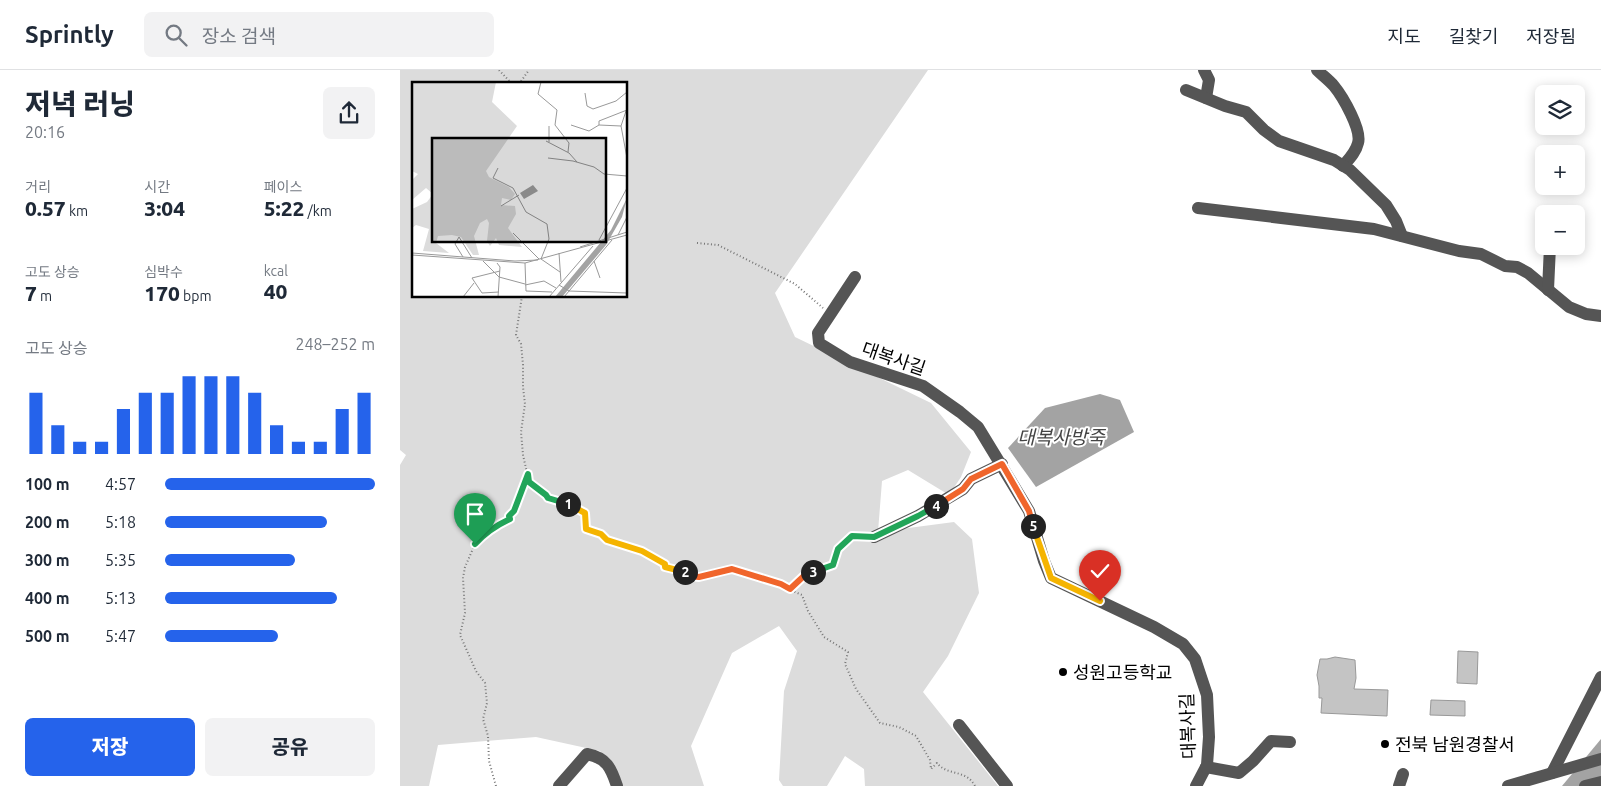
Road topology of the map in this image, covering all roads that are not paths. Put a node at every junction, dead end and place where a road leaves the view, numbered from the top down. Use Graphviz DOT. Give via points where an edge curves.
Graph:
graph roads {
  1 [pos="1204,70"];
  2 [pos="1317,70"];
  3 [pos="1186,90"];
  4 [pos="1206,98"];
  5 [pos="1343,166"];
  6 [pos="1198,208"];
  7 [pos="1402,236"];
  8 [pos="1550,255"];
  9 [pos="855,277"];
  10 [pos="1548,290"];
  11 [pos="1601,316"];
  12 [pos="1002,464"];
  13 [pos="874,537"];
  14 [pos="1601,677"];
  15 [pos="959,724"];
  16 [pos="1290,742"];
  17 [pos="1601,759"];
  18 [pos="1206,767"];
  19 [pos="1552,773"];
  20 [pos="1601,782"];
  21 [pos="559,786"];
  22 [pos="617,786"];
  23 [pos="1007,786"];
  24 [pos="1196,786"];
  25 [pos="1508,786"];
  26 [pos="1585,786"];
  1 -- 4 [label="street" via="1209,80"];
  2 -- 5 [label="street" via="1334,85 1357,131 1359,141"];
  3 -- 4 [label="street"];
  4 -- 5 [label="street" via="1246,112 1280,141"];
  5 -- 7 [label="street" via="1386,205"];
  6 -- 7 [label="street" via="1374,229"];
  7 -- 10 [label="street" via="1481,254 1504,266 1517,267"];
  8 -- 10 [label="street"];
  9 -- 12 [label="street, 대복사길" via="818,333 819,343 850,362 923,386 978,427"];
  10 -- 11 [label="street" via="1569,307"];
  12 -- 13 [label="street" via="971,479 963,489 918,516"];
  12 -- 18 [label="street, 대복사길" via="1029,511 1051,578 1154,627 1183,644 1196,659 1208,695"];
  14 -- 19 [label="street"];
  15 -- 23 [label="street"];
  16 -- 18 [label="street" via="1271,742 1239,773"];
  17 -- 19 [label="street"];
  18 -- 24 [label="street, 대복사길"];
  19 -- 25 [label="street"];
  20 -- 26 [label="street"];
  21 -- 22 [label="street" via="587,754 598,756 608,764"];
}
